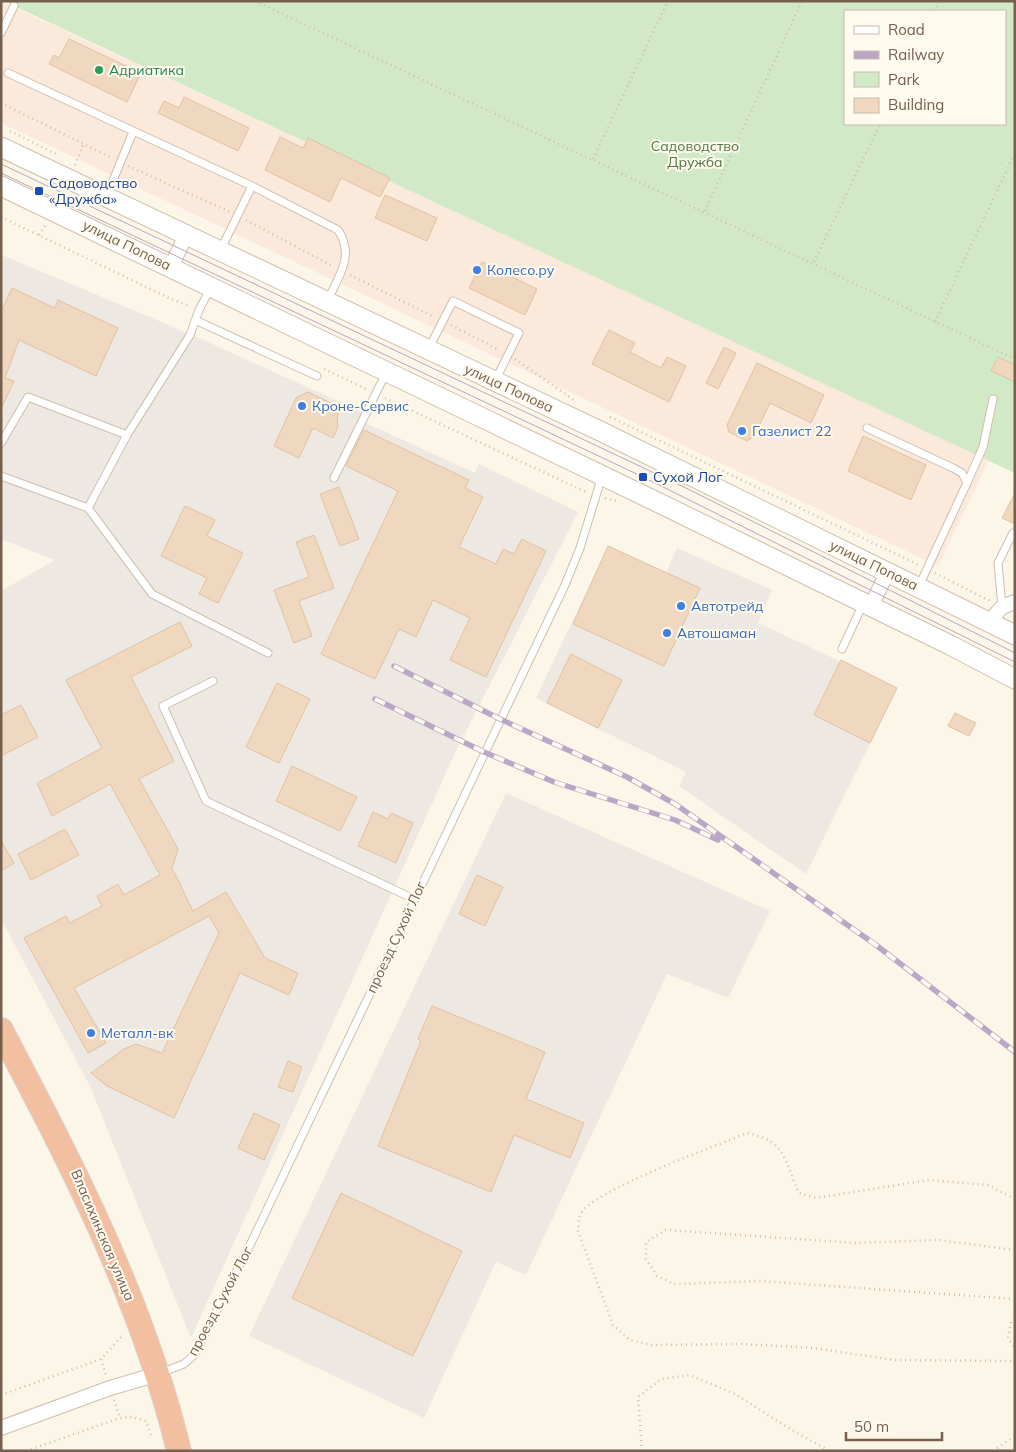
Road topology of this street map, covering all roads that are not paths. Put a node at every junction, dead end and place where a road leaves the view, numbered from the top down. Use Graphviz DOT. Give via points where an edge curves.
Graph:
graph roads {
  1 [pos="14,6"];
  2 [pos="1,33"];
  3 [pos="8,73"];
  4 [pos="133,132"];
  5 [pos="6,139"];
  6 [pos="1,186"];
  7 [pos="252,186"];
  8 [pos="106,197"];
  9 [pos="186,235"];
  10 [pos="220,251"];
  11 [pos="171,267"];
  12 [pos="211,286"];
  13 [pos="326,302"];
  14 [pos="195,320"];
  15 [pos="428,350"];
  16 [pos="386,371"];
  17 [pos="317,376"];
  18 [pos="495,381"];
  19 [pos="994,399"];
  20 [pos="867,428"];
  21 [pos="127,436"];
  22 [pos="1,443"];
  23 [pos="1,476"];
  24 [pos="602,476"];
  25 [pos="334,478"];
  26 [pos="967,483"];
  27 [pos="88,508"];
  28 [pos="1014,533"];
  29 [pos="888,571"];
  30 [pos="918,586"];
  31 [pos="867,604"];
  32 [pos="1008,605"];
  33 [pos="989,622"];
  34 [pos="1015,635"];
  35 [pos="842,649"];
  36 [pos="268,653"];
  37 [pos="1015,679"];
  38 [pos="212,681"];
  39 [pos="414,899"];
  40 [pos="1,1030"];
  41 [pos="158,1374"];
  42 [pos="1,1428"];
  43 [pos="179,1451"];
  1 -- 2 [label="lane"];
  3 -- 4 [label="lane"];
  4 -- 7 [label="lane"];
  4 -- 8 [label="lane"];
  5 -- 8 [label="main road, улица Попова"];
  6 -- 11 [label="main road, улица Попова"];
  7 -- 10 [label="lane"];
  7 -- 13 [label="lane" via="338,230 345,241 347,258"];
  8 -- 9 [label="main road, улица Попова"];
  9 -- 10 [label="main road, улица Попова"];
  9 -- 11 [label="street"];
  10 -- 13 [label="main road, улица Попова"];
  11 -- 12 [label="main road, улица Попова"];
  12 -- 14 [label="lane"];
  12 -- 16 [label="main road, улица Попова"];
  13 -- 15 [label="main road, улица Попова"];
  14 -- 17 [label="lane"];
  14 -- 21 [label="lane" via="190,334"];
  15 -- 18 [label="main road, улица Попова"];
  15 -- 18 [label="lane" via="453,301 519,333"];
  16 -- 24 [label="main road, улица Попова"];
  16 -- 25 [label="lane"];
  18 -- 29 [label="main road, улица Попова"];
  19 -- 26 [label="lane" via="983,447"];
  20 -- 26 [label="lane" via="953,468 962,473"];
  21 -- 22 [label="lane" via="28,396"];
  21 -- 27 [label="lane"];
  23 -- 27 [label="lane"];
  24 -- 31 [label="main road, улица Попова"];
  24 -- 39 [label="lane, проезд Сухой Лог" via="565,585"];
  26 -- 30 [label="lane"];
  27 -- 36 [label="lane" via="152,594"];
  28 -- 32 [label="lane" via="998,563"];
  29 -- 30 [label="main road, улица Попова"];
  29 -- 31 [label="street"];
  30 -- 33 [label="main road, улица Попова"];
  31 -- 35 [label="lane"];
  31 -- 37 [label="main road, улица Попова"];
  32 -- 33 [label="street"];
  33 -- 34 [label="main road, улица Попова"];
  38 -- 39 [label="lane" via="162,706 206,800"];
  39 -- 41 [label="lane, проезд Сухой Лог" via="250,1245 194,1355 184,1364"];
  40 -- 41 [label="highway, Власихинская улица" via="72,1164 108,1242"];
  41 -- 42 [label="street"];
  41 -- 43 [label="highway, Власихинская улица"];
}
